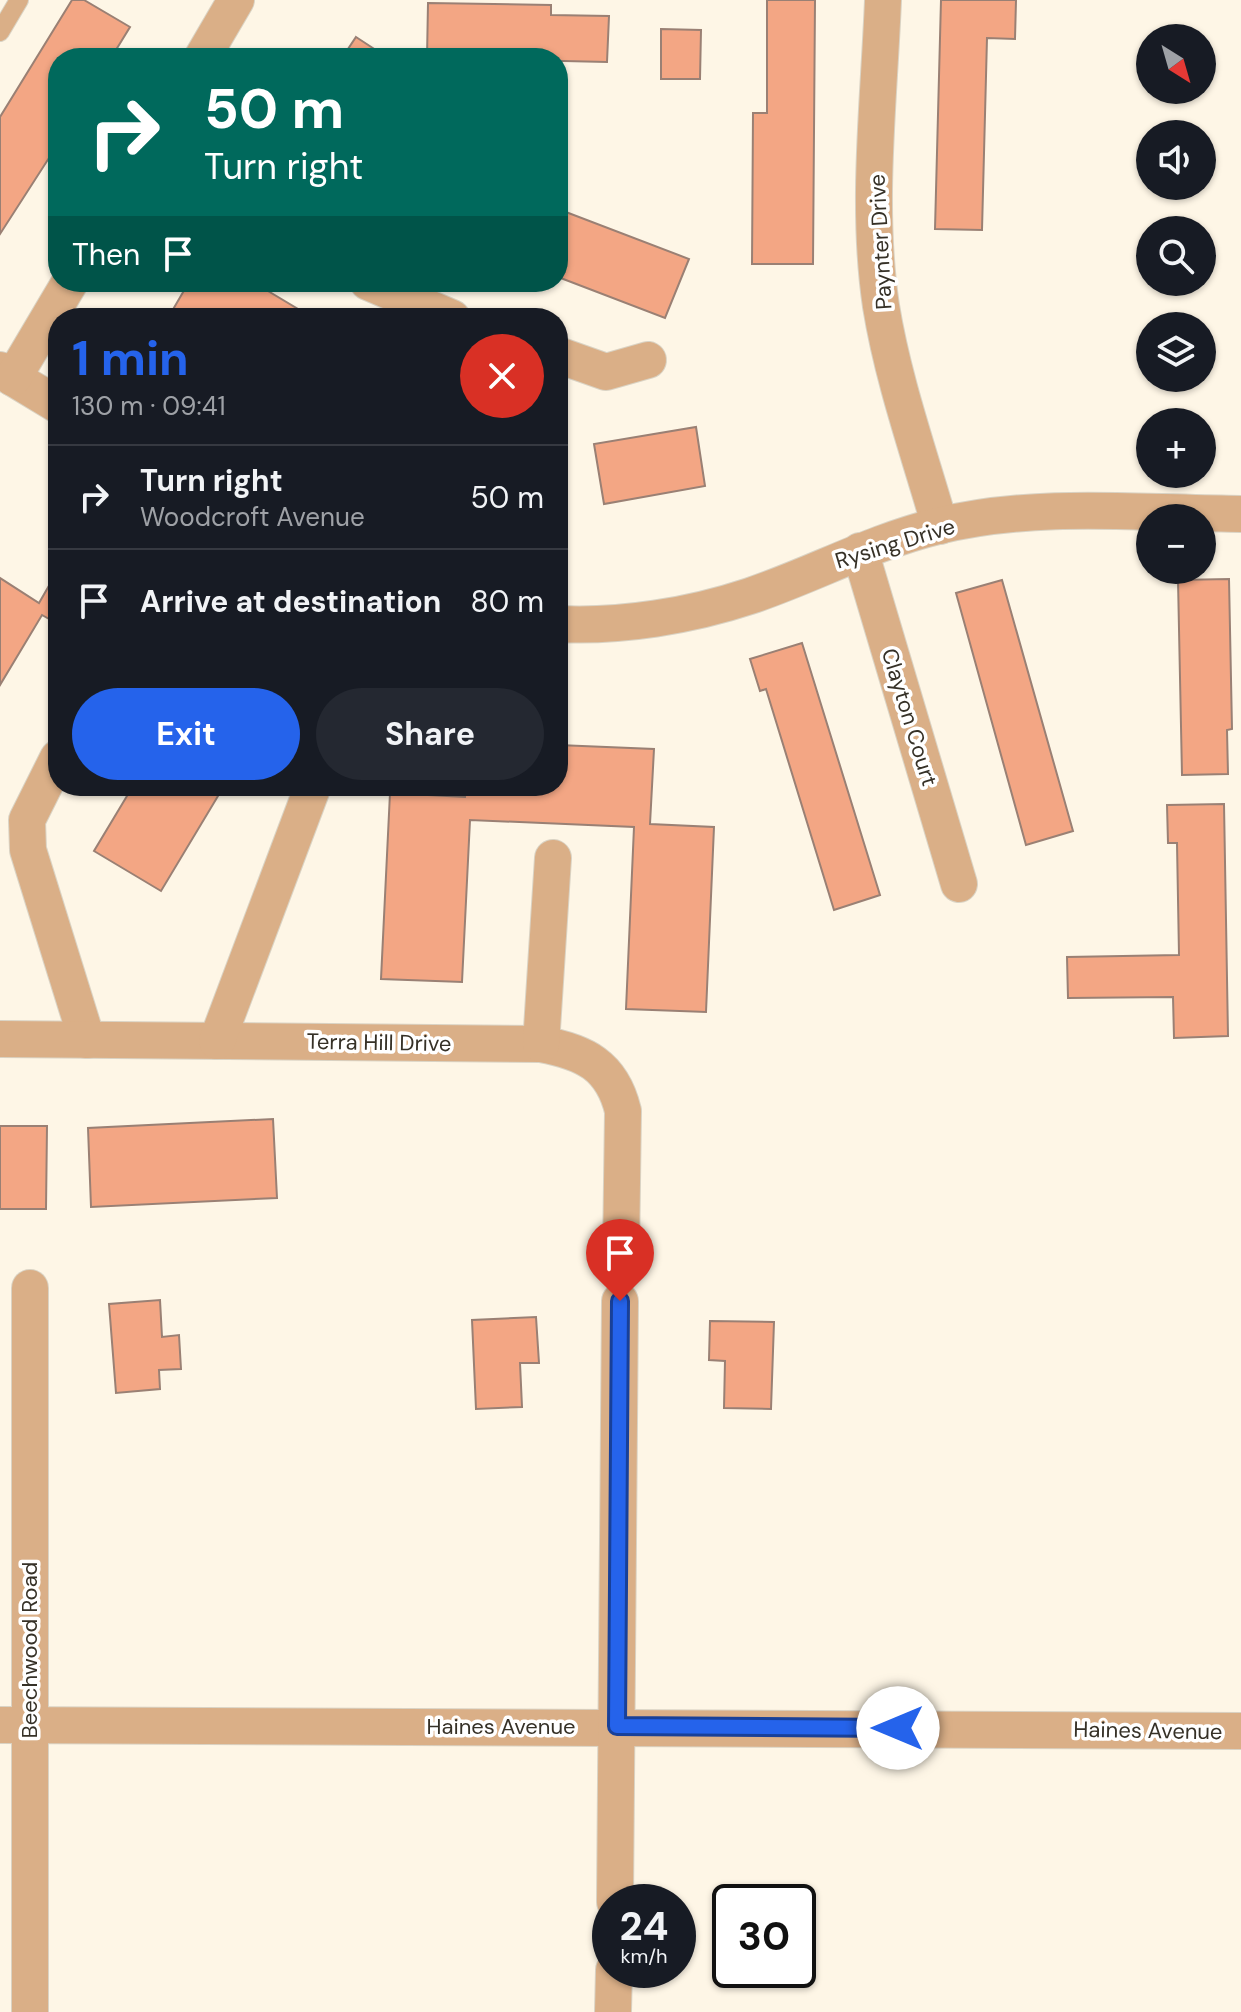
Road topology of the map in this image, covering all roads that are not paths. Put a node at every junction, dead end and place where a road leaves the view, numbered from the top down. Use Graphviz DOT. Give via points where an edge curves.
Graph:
graph roads {
  1 [pos="19,0"];
  2 [pos="236,0"];
  3 [pos="883,0"];
  4 [pos="0,32"];
  5 [pos="208,48"];
  6 [pos="391,292"];
  7 [pos="429,308"];
  8 [pos="48,314"];
  9 [pos="568,359"];
  10 [pos="648,360"];
  11 [pos="7,374"];
  12 [pos="48,399"];
  13 [pos="1241,514"];
  14 [pos="940,526"];
  15 [pos="860,551"];
  16 [pos="568,624"];
  17 [pos="48,778"];
  18 [pos="309,796"];
  19 [pos="553,858"];
  20 [pos="959,884"];
  21 [pos="0,1039"];
  22 [pos="87,1040"];
  23 [pos="217,1041"];
  24 [pos="541,1044"];
  25 [pos="621,1253"];
  26 [pos="30,1288"];
  27 [pos="620,1301"];
  28 [pos="15,1725"];
  29 [pos="617,1726"];
  30 [pos="1241,1731"];
  31 [pos="615,1884"];
  32 [pos="614,1988"];
  33 [pos="30,2012"];
  34 [pos="613,2012"];
  1 -- 4 [label="lane"];
  2 -- 5 [label="street"];
  3 -- 14 [label="street, Paynter Drive" via="877,271 889,348"];
  6 -- 7 [label="street"];
  8 -- 11 [label="street"];
  9 -- 10 [label="street" via="606,372"];
  11 -- 12 [label="street"];
  13 -- 14 [label="street, Rysing Drive" via="1051,512"];
  14 -- 15 [label="street, Rysing Drive"];
  15 -- 16 [label="street, Rysing Drive" via="750,596 708,607 622,622"];
  15 -- 20 [label="street, Clayton Court"];
  17 -- 22 [label="street" via="27,820 28,850"];
  18 -- 23 [label="street"];
  19 -- 24 [label="street"];
  21 -- 22 [label="street, Terra Hill Drive"];
  22 -- 23 [label="street, Terra Hill Drive"];
  23 -- 24 [label="street, Terra Hill Drive"];
  24 -- 25 [label="street, Terra Hill Drive" via="585,1055 619,1094"];
  26 -- 28 [label="street, Beechwood Road"];
  27 -- 29 [label="street"];
  28 -- 29 [label="street, Haines Avenue"];
  28 -- 33 [label="street, Beechwood Road"];
  29 -- 30 [label="street, Haines Avenue"];
  29 -- 31 [label="street"];
  32 -- 34 [label="street"];
}
